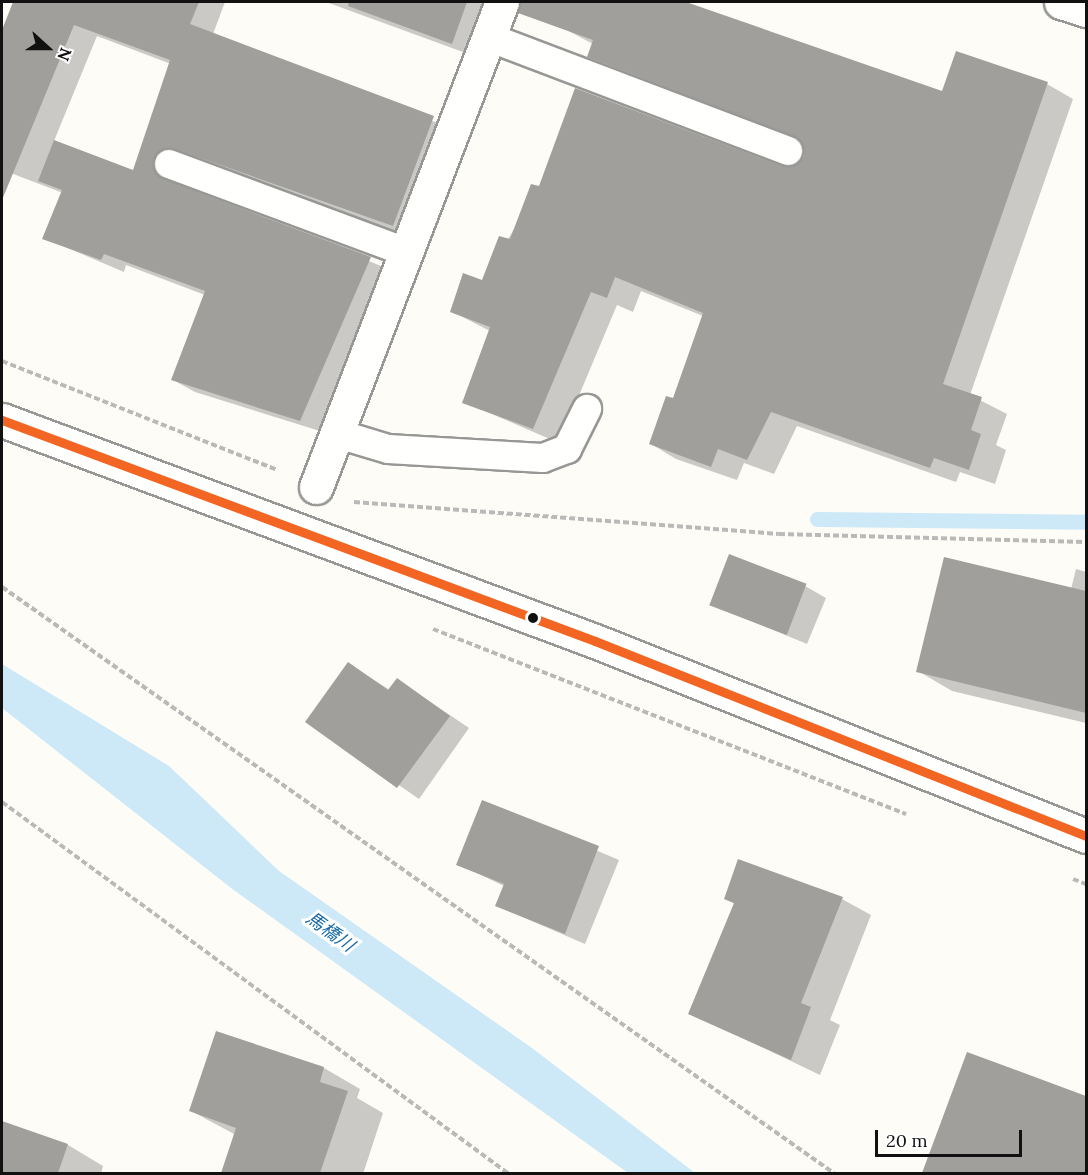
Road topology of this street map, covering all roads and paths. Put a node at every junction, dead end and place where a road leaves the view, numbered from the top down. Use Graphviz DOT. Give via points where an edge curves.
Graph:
graph roads {
  1 [pos="502,2"];
  2 [pos="1061,2"];
  3 [pos="1086,10"];
  4 [pos="488,37"];
  5 [pos="788,151"];
  6 [pos="169,164"];
  7 [pos="405,252"];
  8 [pos="586,409"];
  9 [pos="2,420"];
  10 [pos="335,433"];
  11 [pos="316,487"];
  12 [pos="351,501"];
  13 [pos="1086,542"];
  14 [pos="2,587"];
  15 [pos="422,625"];
  16 [pos="2,802"];
  17 [pos="909,815"];
  18 [pos="1086,836"];
  19 [pos="1064,876"];
  20 [pos="1086,884"];
  21 [pos="509,1173"];
  22 [pos="835,1173"];
  1 -- 4 [label="street"];
  2 -- 3 [label="street"];
  4 -- 5 [label="lane"];
  4 -- 7 [label="street"];
  6 -- 7 [label="lane"];
  7 -- 10 [label="street"];
  8 -- 10 [label="lane" via="567,449 543,458 388,449"];
  9 -- 18 [label="street" via="595,641"];
  10 -- 11 [label="street"];
  12 -- 13 [label="path" via="779,534"];
  14 -- 22 [label="path"];
  15 -- 17 [label="path"];
  16 -- 21 [label="path"];
  19 -- 20 [label="path"];
}
